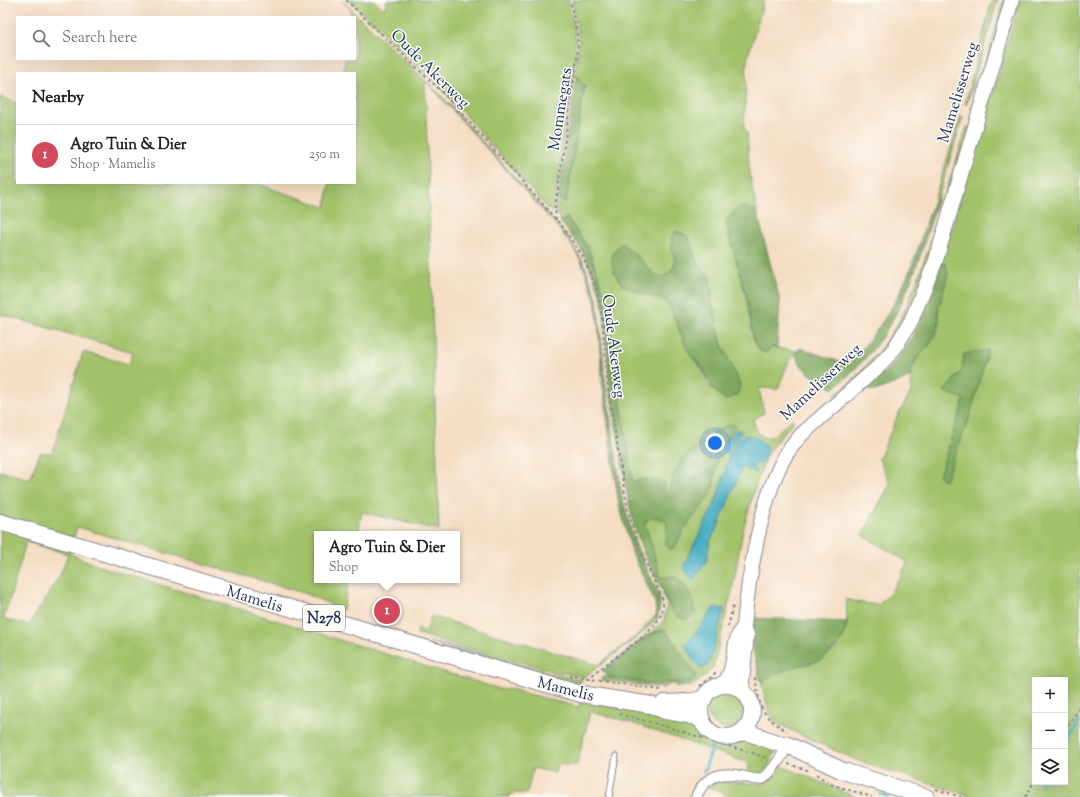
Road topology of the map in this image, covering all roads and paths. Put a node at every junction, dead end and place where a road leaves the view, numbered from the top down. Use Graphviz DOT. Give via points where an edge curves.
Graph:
graph roads {
  1 [pos="346,0"];
  2 [pos="570,0"];
  3 [pos="1012,0"];
  4 [pos="557,222"];
  5 [pos="0,522"];
  6 [pos="735,600"];
  7 [pos="744,626"];
  8 [pos="727,633"];
  9 [pos="719,666"];
  10 [pos="754,671"];
  11 [pos="590,679"];
  12 [pos="723,685"];
  13 [pos="664,690"];
  14 [pos="743,691"];
  15 [pos="701,694"];
  16 [pos="651,705"];
  17 [pos="1080,706"];
  18 [pos="752,714"];
  19 [pos="702,719"];
  20 [pos="1068,726"];
  21 [pos="672,728"];
  22 [pos="774,729"];
  23 [pos="741,732"];
  24 [pos="788,745"];
  25 [pos="616,756"];
  26 [pos="760,756"];
  27 [pos="777,760"];
  28 [pos="1032,785"];
  29 [pos="609,797"];
  30 [pos="696,797"];
  31 [pos="872,797"];
  32 [pos="926,797"];
  33 [pos="1025,797"];
  1 -- 4 [label="path, Oude Akerweg" via="444,94"];
  2 -- 4 [label="path, Mommegats" via="578,51 555,209"];
  3 -- 7 [label="street, Mamelisserweg" via="925,290 894,350 802,434 784,456 768,496 759,532"];
  4 -- 11 [label="path, Oude Akerweg" via="574,241 597,290 602,313 608,388 628,512 636,540 664,605 658,623"];
  5 -- 16 [label="main road, Mamelis / N278" via="566,690"];
  6 -- 8 [label="path"];
  7 -- 12 [label="street, Mamelisserweg" via="739,632 732,671"];
  7 -- 14 [label="street, Mamelisserweg" via="747,632"];
  9 -- 15 [label="path"];
  10 -- 22 [label="path" via="761,710 777,725"];
  11 -- 13 [label="path, Mamelis"];
  12 -- 14 [label="main road" via="734,686"];
  12 -- 15 [label="main road, N278"];
  14 -- 18 [label="main road" via="750,700"];
  15 -- 16 [label="main road, Mamelis / N278" via="687,702"];
  15 -- 19 [label="main road"];
  16 -- 19 [label="main road, Mamelis / N278" via="665,711"];
  17 -- 20 [label="path"];
  18 -- 23 [label="main road"];
  18 -- 24 [label="main road" via="765,727 782,737"];
  19 -- 23 [label="main road" via="717,735 729,736"];
  21 -- 26 [label="path"];
  23 -- 24 [label="main road" via="759,736 778,745"];
  24 -- 27 [label="street"];
  24 -- 32 [label="main road" via="843,771"];
  25 -- 29 [label="lane"];
  27 -- 30 [label="street" via="770,774 763,779 732,774 714,777 706,780"];
  27 -- 31 [label="path" via="810,770 830,784"];
  28 -- 33 [label="path"];
}
